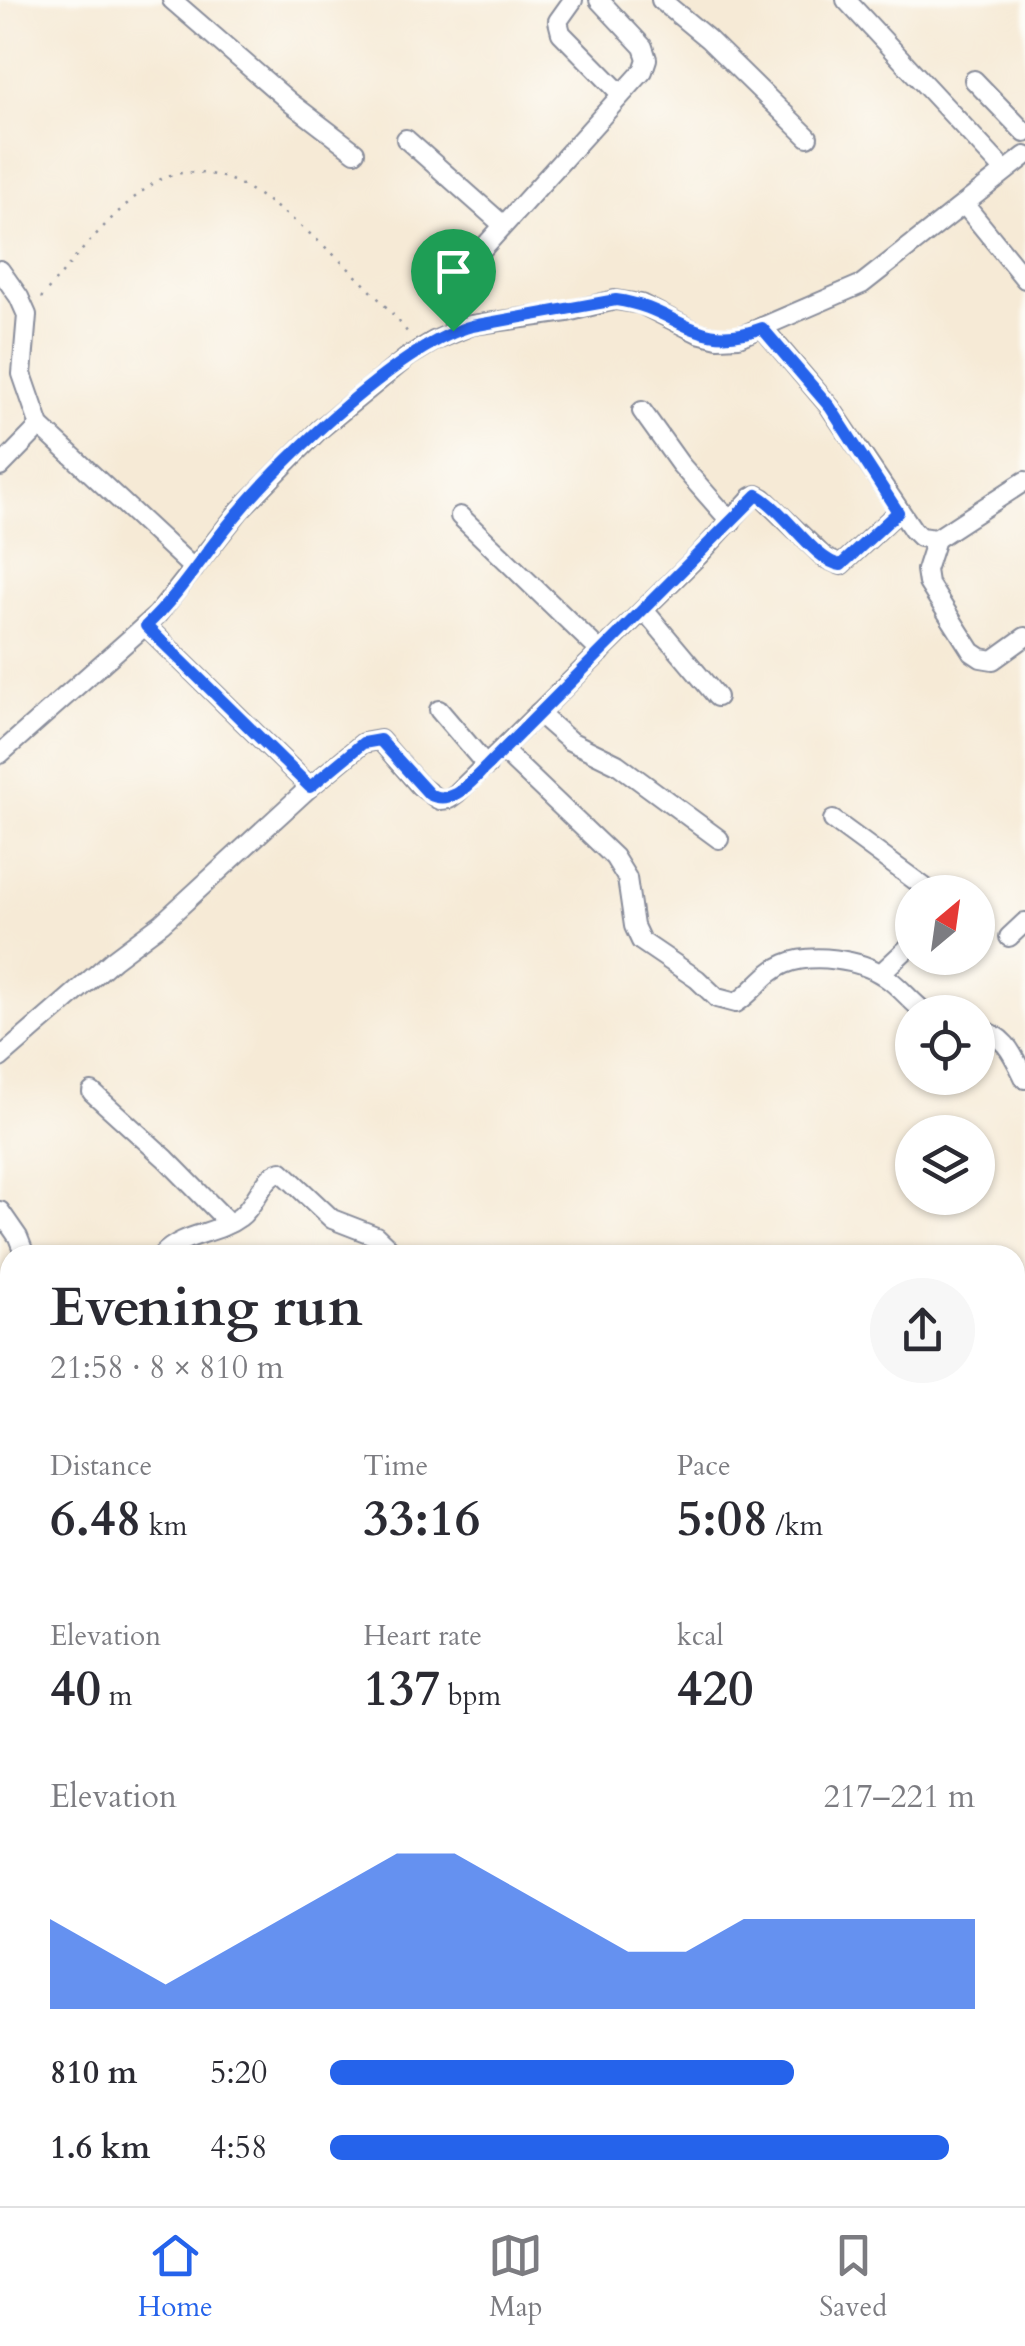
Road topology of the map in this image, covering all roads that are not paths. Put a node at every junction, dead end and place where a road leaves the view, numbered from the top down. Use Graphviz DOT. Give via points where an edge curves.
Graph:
graph roads {
  1 [pos="172,0"];
  2 [pos="573,0"];
  3 [pos="598,0"];
  4 [pos="660,0"];
  5 [pos="846,0"];
  6 [pos="974,80"];
  7 [pos="621,94"];
  8 [pos="1025,133"];
  9 [pos="808,136"];
  10 [pos="406,139"];
  11 [pos="355,152"];
  12 [pos="1025,156"];
  13 [pos="1005,171"];
  14 [pos="964,204"];
  15 [pos="502,224"];
  16 [pos="0,270"];
  17 [pos="1025,279"];
  18 [pos="762,328"];
  19 [pos="453,331"];
  20 [pos="642,411"];
  21 [pos="40,426"];
  22 [pos="0,466"];
  23 [pos="1025,481"];
  24 [pos="898,512"];
  25 [pos="460,516"];
  26 [pos="731,522"];
  27 [pos="936,540"];
  28 [pos="194,569"];
  29 [pos="644,610"];
  30 [pos="146,626"];
  31 [pos="1025,638"];
  32 [pos="601,652"];
  33 [pos="717,696"];
  34 [pos="439,710"];
  35 [pos="538,712"];
  36 [pos="502,750"];
  37 [pos="0,754"];
  38 [pos="487,766"];
  39 [pos="310,787"];
  40 [pos="832,820"];
  41 [pos="719,838"];
  42 [pos="908,875"];
  43 [pos="1025,922"];
  44 [pos="1009,937"];
  45 [pos="895,960"];
  46 [pos="881,973"];
  47 [pos="906,995"];
  48 [pos="995,1035"];
  49 [pos="0,1058"];
  50 [pos="1025,1079"];
  51 [pos="92,1092"];
  52 [pos="0,1211"];
  53 [pos="229,1223"];
  54 [pos="22,1245"];
  55 [pos="176,1245"];
  56 [pos="385,1245"];
  1 -- 11 [label="street"];
  2 -- 7 [label="street" via="558,21 562,32"];
  3 -- 7 [label="street" via="647,59"];
  4 -- 9 [label="street"];
  5 -- 13 [label="street"];
  6 -- 8 [label="street"];
  7 -- 15 [label="street"];
  10 -- 15 [label="street"];
  12 -- 13 [label="street"];
  13 -- 14 [label="street"];
  14 -- 17 [label="street"];
  14 -- 18 [label="street" via="862,284"];
  15 -- 19 [label="street" via="456,290"];
  16 -- 21 [label="street" via="27,315 22,374"];
  18 -- 19 [label="street" via="718,338 616,300"];
  18 -- 24 [label="street" via="830,407"];
  19 -- 28 [label="street" via="420,349 297,452"];
  20 -- 26 [label="street"];
  21 -- 22 [label="street"];
  21 -- 28 [label="street"];
  23 -- 27 [label="street"];
  24 -- 26 [label="street" via="841,565 757,495"];
  24 -- 27 [label="street" via="920,536"];
  25 -- 32 [label="street"];
  26 -- 29 [label="street"];
  27 -- 31 [label="street" via="928,583 972,652 993,660"];
  28 -- 30 [label="street"];
  29 -- 32 [label="street"];
  29 -- 33 [label="street"];
  30 -- 37 [label="street"];
  30 -- 39 [label="street"];
  32 -- 35 [label="street"];
  34 -- 38 [label="street"];
  35 -- 36 [label="street"];
  35 -- 41 [label="street" via="570,742 617,764"];
  36 -- 38 [label="street"];
  36 -- 46 [label="street" via="614,857 627,878 641,940 717,998 736,1002 783,964 804,959"];
  38 -- 39 [label="street" via="439,800 387,746 370,740"];
  39 -- 49 [label="street" via="162,924"];
  40 -- 42 [label="street"];
  43 -- 44 [label="street"];
  45 -- 46 [label="street"];
  46 -- 47 [label="street"];
  48 -- 50 [label="street"];
  51 -- 53 [label="street"];
  52 -- 54 [label="street"];
  53 -- 55 [label="street"];
  53 -- 56 [label="street" via="281,1171 332,1219"];
}
